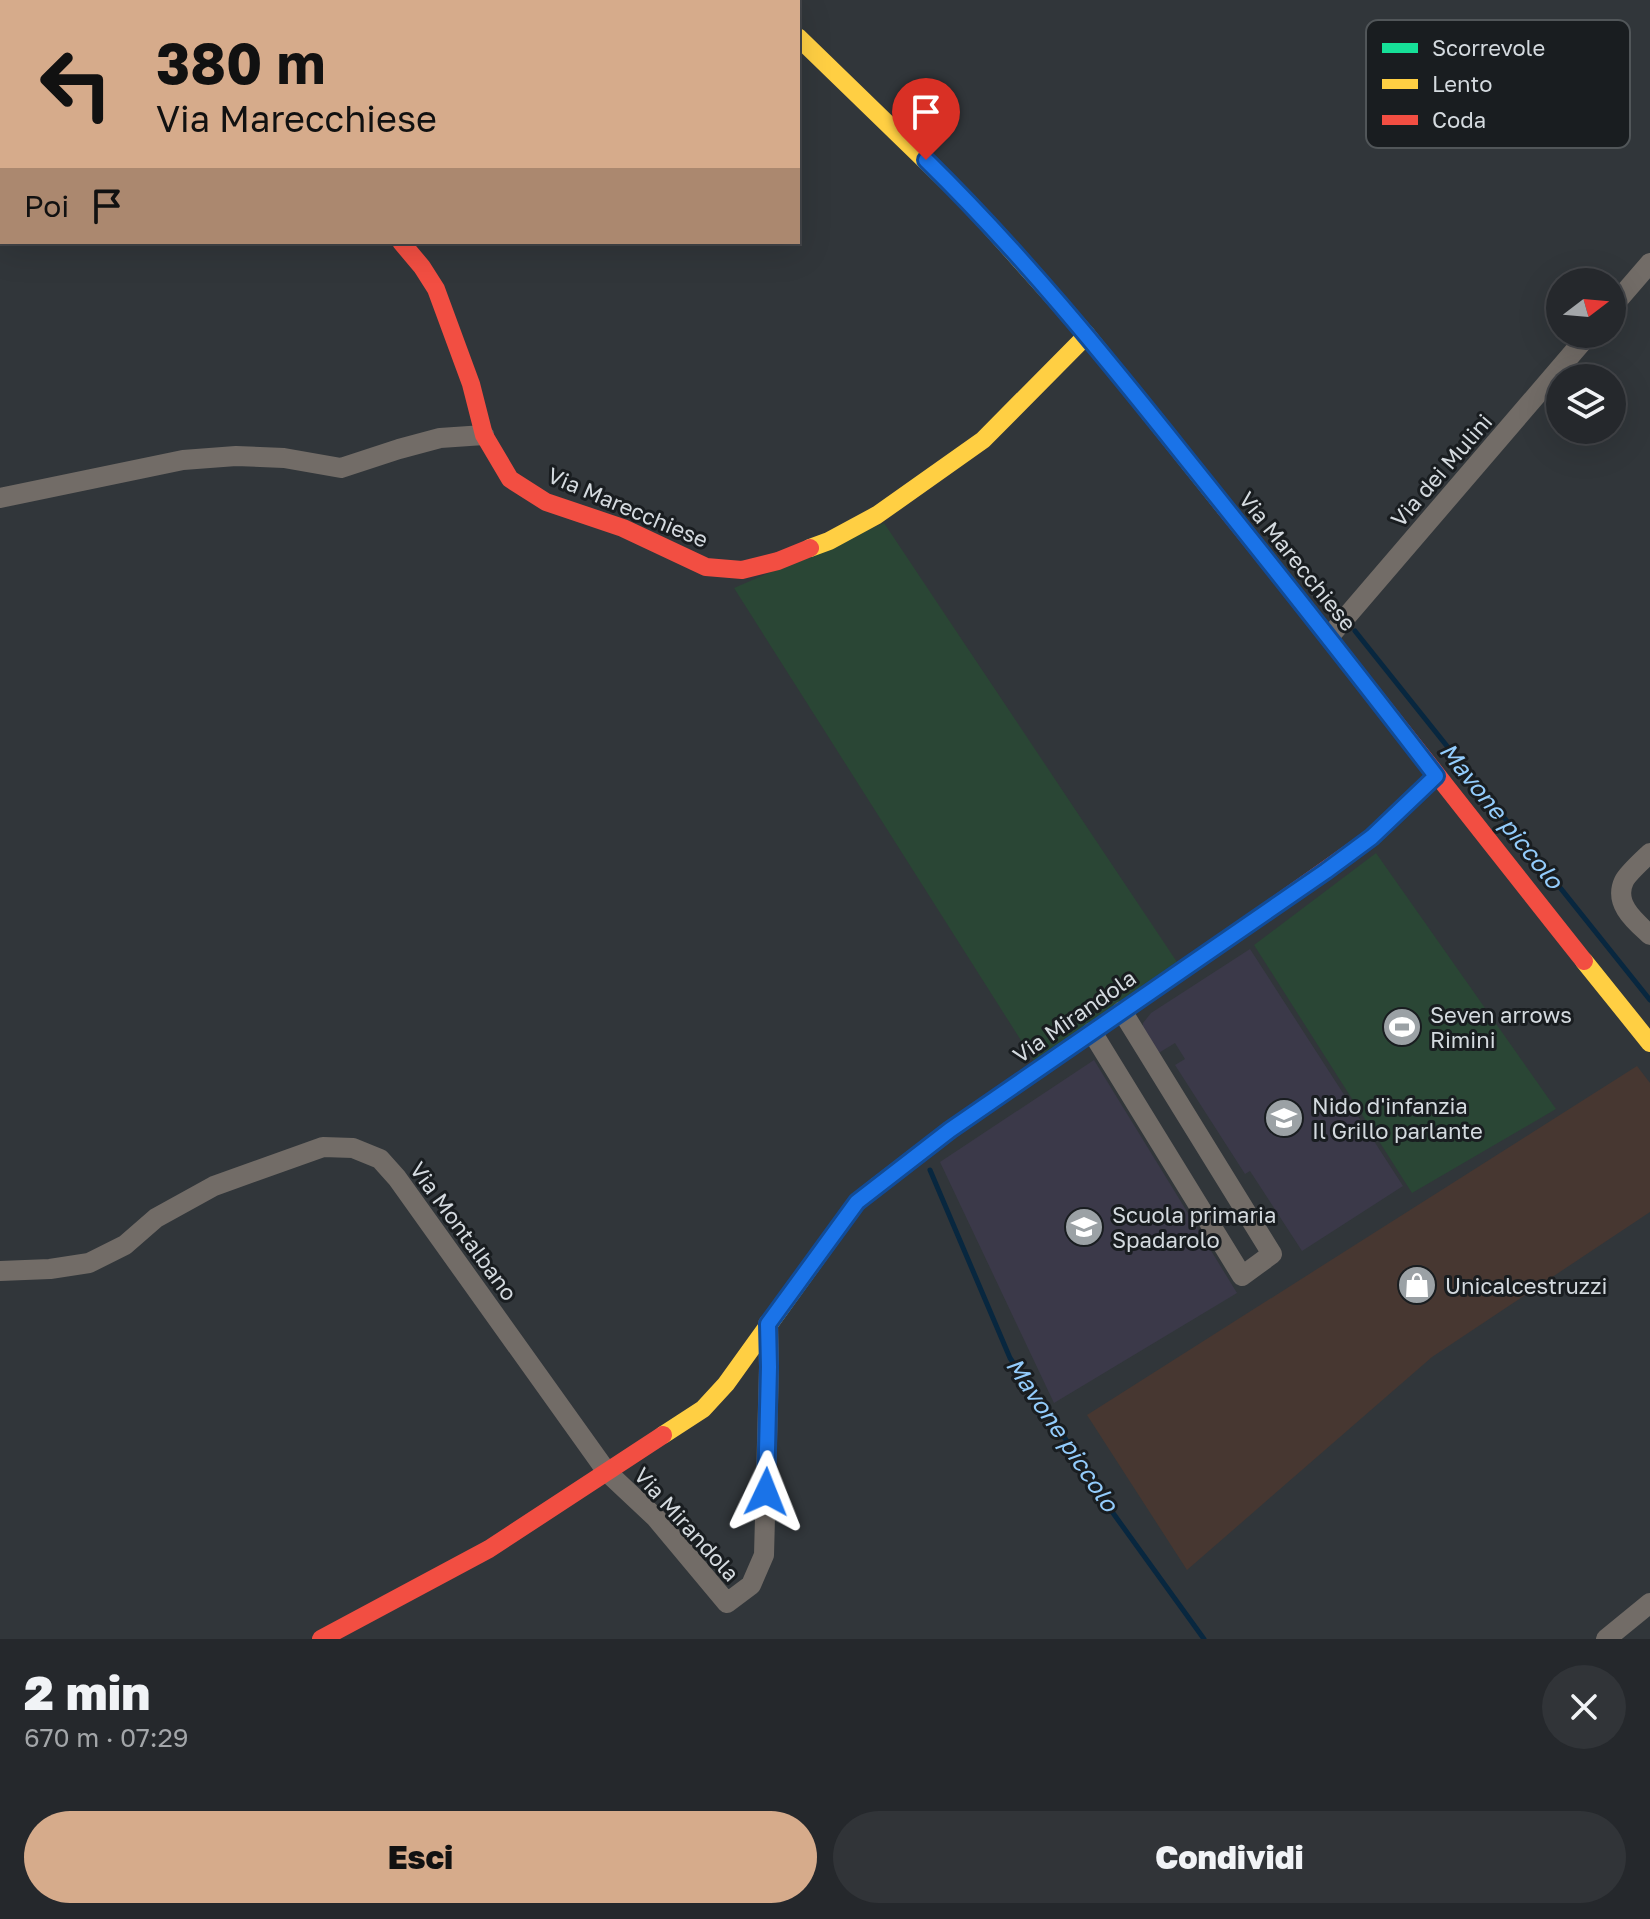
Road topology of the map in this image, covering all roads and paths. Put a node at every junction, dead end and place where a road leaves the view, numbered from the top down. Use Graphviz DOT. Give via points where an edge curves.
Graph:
graph roads {
  1 [pos="800,39"];
  2 [pos="403,244"];
  3 [pos="1650,263"];
  4 [pos="1626,291"];
  5 [pos="1087,335"];
  6 [pos="1577,348"];
  7 [pos="484,435"];
  8 [pos="0,498"];
  9 [pos="1329,637"];
  10 [pos="1436,776"];
  11 [pos="1650,853"];
  12 [pos="1650,935"];
  13 [pos="1122,1011"];
  14 [pos="1092,1032"];
  15 [pos="1650,1043"];
  16 [pos="0,1271"];
  17 [pos="768,1324"];
  18 [pos="607,1472"];
  19 [pos="1650,1603"];
  20 [pos="321,1639"];
  21 [pos="1606,1639"];
  1 -- 5 [label="street, Via Marecchiese" via="968,202"];
  2 -- 7 [label="street, Via Marecchiese" via="436,289"];
  3 -- 4 [label="street"];
  5 -- 7 [label="street, Via Marecchiese" via="983,440 917,488 829,541 742,570 706,567 623,528 546,502 510,479"];
  5 -- 9 [label="street, Via Marecchiese"];
  6 -- 9 [label="street, Via dei Mulini"];
  7 -- 8 [label="street" via="440,438 341,468 284,458 183,460"];
  9 -- 10 [label="street, Via Marecchiese"];
  10 -- 13 [label="street, Via Mirandola" via="1372,837"];
  10 -- 15 [label="street, Via Marecchiese"];
  11 -- 12 [label="street" via="1624,882 1622,898 1627,913"];
  13 -- 14 [label="street, Via Mirandola"];
  13 -- 14 [label="street" via="1272,1254 1242,1276"];
  14 -- 17 [label="street, Via Mirandola" via="857,1202"];
  16 -- 18 [label="street, Via Montalbano" via="89,1263 214,1186 323,1147 353,1148 380,1159 397,1178"];
  17 -- 18 [label="street, Via Mirandola" via="703,1409"];
  17 -- 18 [label="street, Via Mirandola" via="764,1555 751,1585 727,1603 656,1518"];
  18 -- 20 [label="street, Via Mirandola" via="489,1549"];
  19 -- 21 [label="street"];
}
